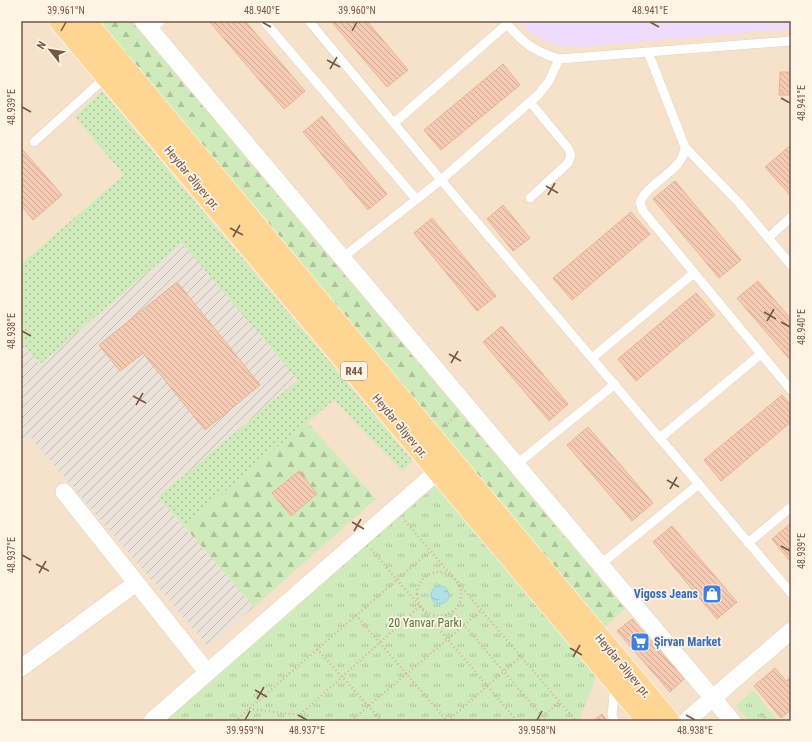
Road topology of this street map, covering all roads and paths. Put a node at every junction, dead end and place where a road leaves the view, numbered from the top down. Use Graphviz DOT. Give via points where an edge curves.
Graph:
graph roads {
  1 [pos="60,21"];
  2 [pos="84,21"];
  3 [pos="264,21"];
  4 [pos="309,21"];
  5 [pos="506,23"];
  6 [pos="152,24"];
  7 [pos="791,41"];
  8 [pos="648,52"];
  9 [pos="559,59"];
  10 [pos="107,76"];
  11 [pos="530,102"];
  12 [pos="394,123"];
  13 [pos="34,142"];
  14 [pos="685,147"];
  15 [pos="441,180"];
  16 [pos="530,198"];
  17 [pos="416,199"];
  18 [pos="791,218"];
  19 [pos="768,238"];
  20 [pos="342,258"];
  21 [pos="791,265"];
  22 [pos="694,273"];
  23 [pos="761,354"];
  24 [pos="592,358"];
  25 [pos="615,384"];
  26 [pos="791,390"];
  27 [pos="469,406"];
  28 [pos="432,437"];
  29 [pos="660,438"];
  30 [pos="517,464"];
  31 [pos="438,471"];
  32 [pos="699,484"];
  33 [pos="64,492"];
  34 [pos="791,507"];
  35 [pos="395,508"];
  36 [pos="361,538"];
  37 [pos="748,542"];
  38 [pos="430,551"];
  39 [pos="601,564"];
  40 [pos="397,579"];
  41 [pos="455,579"];
  42 [pos="136,583"];
  43 [pos="791,593"];
  44 [pos="420,606"];
  45 [pos="482,610"];
  46 [pos="453,612"];
  47 [pos="356,615"];
  48 [pos="464,624"];
  49 [pos="791,631"];
  50 [pos="447,639"];
  51 [pos="380,642"];
  52 [pos="317,649"];
  53 [pos="521,656"];
  54 [pos="21,668"];
  55 [pos="504,671"];
  56 [pos="207,672"];
  57 [pos="407,674"];
  58 [pos="342,676"];
  59 [pos="616,682"];
  60 [pos="487,686"];
  61 [pos="713,698"];
  62 [pos="560,702"];
  63 [pos="369,706"];
  64 [pos="249,709"];
  65 [pos="762,714"];
  66 [pos="300,715"];
  67 [pos="542,716"];
  68 [pos="152,721"];
  69 [pos="235,721"];
  70 [pos="299,721"];
  71 [pos="352,721"];
  72 [pos="382,721"];
  73 [pos="448,721"];
  74 [pos="517,721"];
  75 [pos="536,721"];
  76 [pos="546,721"];
  77 [pos="576,721"];
  78 [pos="614,721"];
  79 [pos="648,721"];
  80 [pos="669,721"];
  81 [pos="686,721"];
  82 [pos="732,721"];
  83 [pos="768,721"];
  1 -- 10 [label="main road, Heydər Əliyev pr. / R44"];
  2 -- 28 [label="main road, Heydər Əliyev pr. / R44"];
  3 -- 17 [label="lane"];
  4 -- 12 [label="lane"];
  5 -- 9 [label="lane" via="520,39 540,53"];
  5 -- 12 [label="lane"];
  6 -- 20 [label="street"];
  7 -- 8 [label="lane"];
  8 -- 9 [label="lane"];
  8 -- 14 [label="lane"];
  9 -- 11 [label="lane" via="549,81"];
  10 -- 13 [label="lane"];
  10 -- 31 [label="main road, Heydər Əliyev pr. / R44"];
  11 -- 15 [label="lane"];
  11 -- 16 [label="lane" via="568,148 571,156 568,163"];
  12 -- 15 [label="lane"];
  14 -- 19 [label="lane" via="739,203"];
  14 -- 22 [label="lane" via="680,162 645,193 640,202 643,211"];
  15 -- 17 [label="lane"];
  15 -- 24 [label="lane"];
  17 -- 20 [label="lane"];
  18 -- 19 [label="lane"];
  19 -- 21 [label="lane"];
  20 -- 27 [label="street"];
  22 -- 23 [label="lane"];
  22 -- 24 [label="lane"];
  23 -- 26 [label="lane"];
  23 -- 29 [label="lane"];
  24 -- 25 [label="lane"];
  25 -- 29 [label="lane"];
  25 -- 30 [label="lane"];
  27 -- 28 [label="path"];
  27 -- 30 [label="street"];
  28 -- 80 [label="main road, Heydər Əliyev pr. / R44"];
  29 -- 32 [label="lane"];
  30 -- 39 [label="street"];
  31 -- 35 [label="street"];
  31 -- 59 [label="main road, Heydər Əliyev pr. / R44"];
  32 -- 37 [label="lane"];
  32 -- 39 [label="lane"];
  33 -- 42 [label="street"];
  34 -- 37 [label="lane"];
  35 -- 36 [label="street"];
  35 -- 38 [label="path"];
  36 -- 40 [label="path"];
  36 -- 56 [label="street"];
  37 -- 43 [label="lane"];
  38 -- 40 [label="path"];
  38 -- 41 [label="path"];
  39 -- 61 [label="street"];
  40 -- 44 [label="path"];
  40 -- 47 [label="path"];
  41 -- 44 [label="path" via="440,572 425,576 417,590"];
  41 -- 45 [label="path"];
  41 -- 46 [label="path" via="460,586 461,594 460,602"];
  42 -- 54 [label="street"];
  42 -- 56 [label="street"];
  44 -- 46 [label="path" via="433,616"];
  44 -- 50 [label="path"];
  44 -- 51 [label="path"];
  45 -- 48 [label="path"];
  45 -- 53 [label="path"];
  46 -- 48 [label="path"];
  47 -- 51 [label="path"];
  47 -- 52 [label="path"];
  48 -- 50 [label="path"];
  48 -- 55 [label="path"];
  49 -- 61 [label="street"];
  50 -- 57 [label="path"];
  50 -- 60 [label="path"];
  51 -- 57 [label="path"];
  51 -- 58 [label="path"];
  52 -- 58 [label="path"];
  52 -- 64 [label="path"];
  53 -- 55 [label="path"];
  53 -- 62 [label="path"];
  55 -- 60 [label="path"];
  55 -- 67 [label="path"];
  56 -- 68 [label="street"];
  57 -- 63 [label="path"];
  57 -- 73 [label="path"];
  58 -- 63 [label="path"];
  58 -- 66 [label="path"];
  59 -- 78 [label="lane" via="612,715"];
  59 -- 79 [label="main road, Heydər Əliyev pr. / R44"];
  60 -- 73 [label="path"];
  60 -- 74 [label="path"];
  61 -- 81 [label="street"];
  61 -- 82 [label="street"];
  62 -- 67 [label="path"];
  62 -- 77 [label="path"];
  63 -- 71 [label="path"];
  63 -- 72 [label="path"];
  64 -- 66 [label="path"];
  64 -- 69 [label="path"];
  65 -- 83 [label="path"];
  66 -- 70 [label="path"];
  67 -- 75 [label="path"];
  67 -- 76 [label="path"];
}
